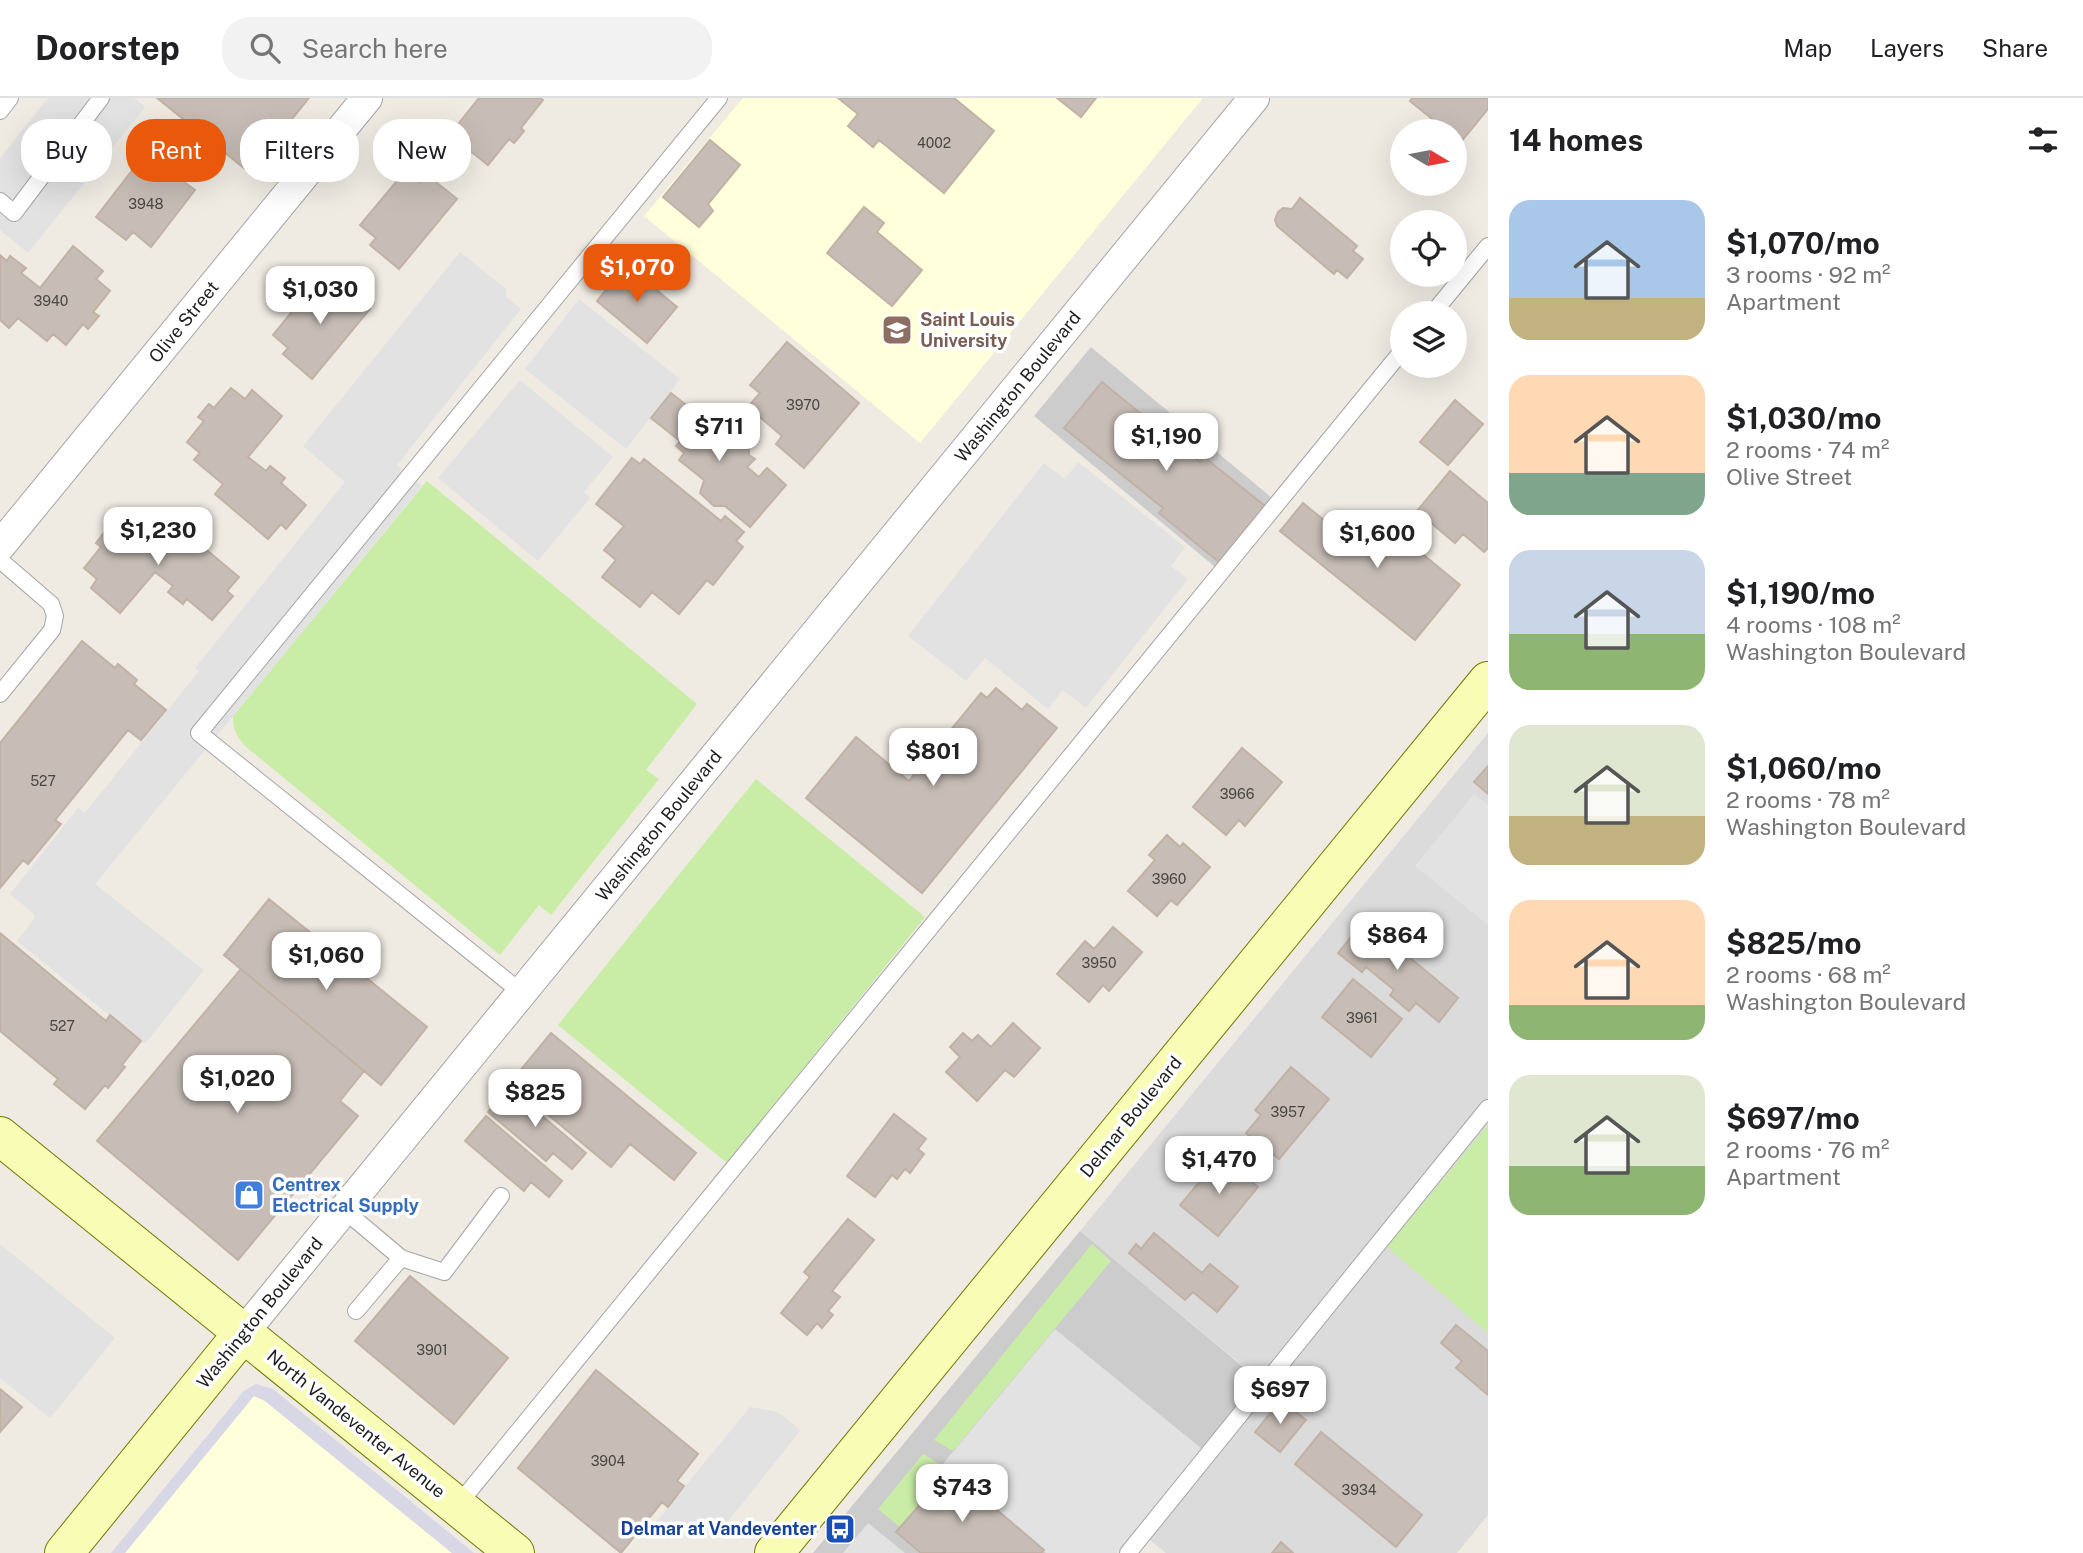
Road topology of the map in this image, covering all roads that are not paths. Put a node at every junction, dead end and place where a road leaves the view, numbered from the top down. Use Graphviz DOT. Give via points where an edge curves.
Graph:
graph roads {
  1 [pos="10,98"];
  2 [pos="102,98"];
  3 [pos="367,98"];
  4 [pos="719,98"];
  5 [pos="1254,98"];
  6 [pos="0,111"];
  7 [pos="0,201"];
  8 [pos="1488,246"];
  9 [pos="1443,301"];
  10 [pos="1390,366"];
  11 [pos="0,546"];
  12 [pos="0,560"];
  13 [pos="1488,681"];
  14 [pos="0,694"];
  15 [pos="522,993"];
  16 [pos="1488,1108"];
  17 [pos="0,1136"];
  18 [pos="501,1196"];
  19 [pos="344,1210"];
  20 [pos="401,1258"];
  21 [pos="356,1311"];
  22 [pos="243,1333"];
  23 [pos="457,1506"];
  24 [pos="64,1553"];
  25 [pos="515,1553"];
  26 [pos="774,1553"];
  27 [pos="1128,1553"];
  1 -- 6 [label="lane"];
  2 -- 7 [label="lane" via="14,213"];
  3 -- 11 [label="street, Olive Street"];
  4 -- 15 [label="lane" via="200,733"];
  5 -- 15 [label="street, Washington Boulevard"];
  8 -- 9 [label="lane"];
  10 -- 23 [label="lane"];
  12 -- 14 [label="lane" via="51,604 55,616 52,630"];
  13 -- 26 [label="main road, Delmar Boulevard"];
  15 -- 19 [label="street, Washington Boulevard"];
  16 -- 27 [label="lane"];
  17 -- 22 [label="main road, North Vandeventer Avenue"];
  18 -- 20 [label="lane" via="443,1272"];
  19 -- 20 [label="lane"];
  19 -- 22 [label="street, Washington Boulevard"];
  20 -- 21 [label="lane"];
  22 -- 23 [label="main road, North Vandeventer Avenue"];
  22 -- 24 [label="main road, Washington Boulevard"];
  23 -- 25 [label="main road, North Vandeventer Avenue"];
}
